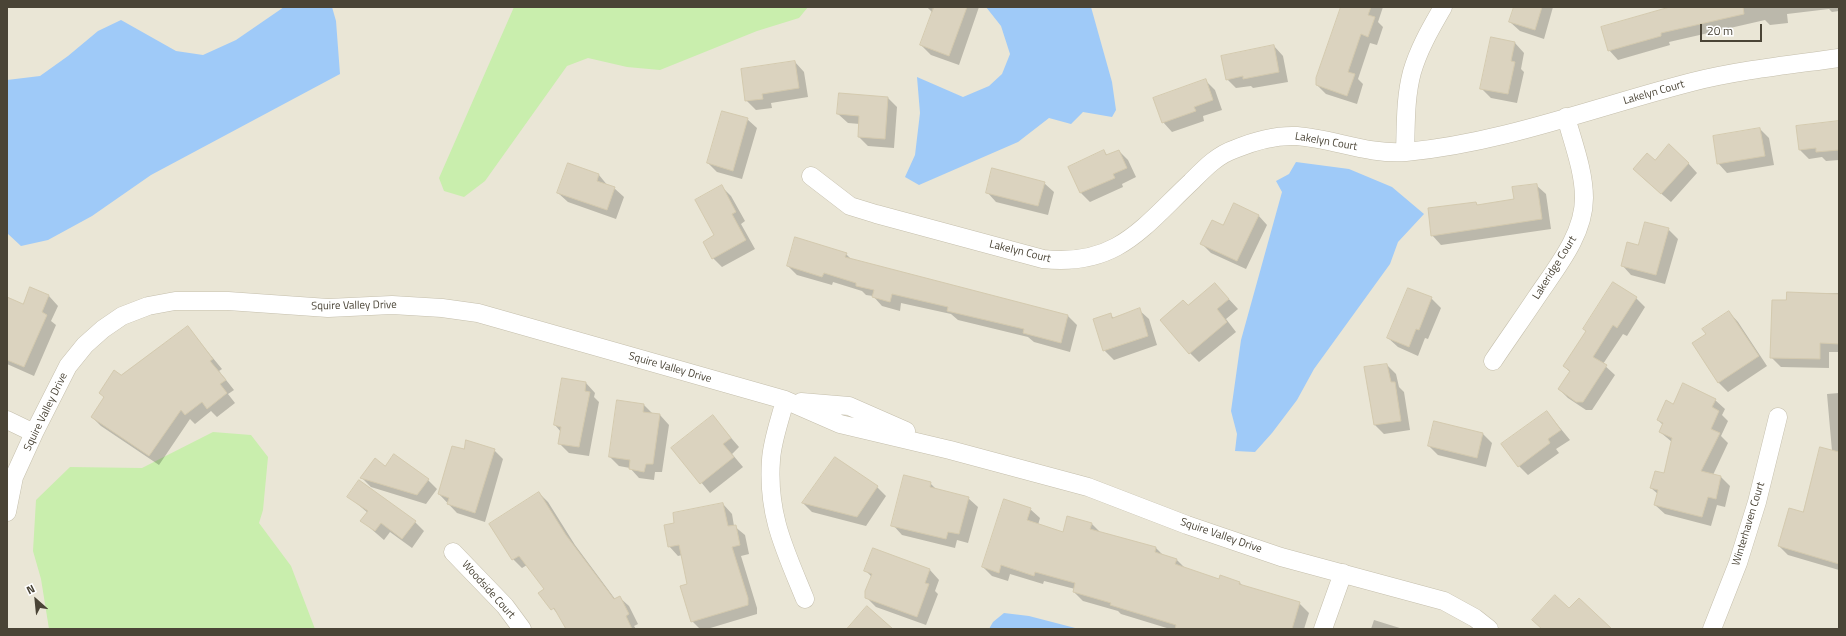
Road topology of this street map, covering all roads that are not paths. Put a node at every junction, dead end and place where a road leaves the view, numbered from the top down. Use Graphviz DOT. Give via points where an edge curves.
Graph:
graph roads {
  1 [pos="1443,7"];
  2 [pos="1839,58"];
  3 [pos="1566,117"];
  4 [pos="1405,152"];
  5 [pos="811,176"];
  6 [pos="1493,361"];
  7 [pos="784,400"];
  8 [pos="1778,417"];
  9 [pos="7,420"];
  10 [pos="34,433"];
  11 [pos="7,512"];
  12 [pos="453,552"];
  13 [pos="1343,573"];
  14 [pos="805,599"];
  15 [pos="522,629"];
  16 [pos="1323,629"];
  17 [pos="1489,629"];
  18 [pos="1712,629"];
  1 -- 4 [label="street" via="1422,45 1412,72 1407,100"];
  2 -- 3 [label="street, Lakelyn Court" via="1741,71"];
  3 -- 4 [label="street, Lakelyn Court" via="1458,144"];
  3 -- 6 [label="street, Lakeridge Court" via="1582,178 1582,216 1574,239 1559,264"];
  4 -- 5 [label="street, Lakelyn Court" via="1375,151 1297,136 1273,137 1233,149 1210,163 1135,235 1118,247 1080,260 1059,261 1043,259 850,206"];
  7 -- 10 [label="street, Squire Valley Drive" via="478,313 392,305 328,308 228,301 175,301 148,306 122,316 103,329 68,366"];
  7 -- 13 [label="street, Squire Valley Drive" via="840,424 1088,487 1281,557"];
  7 -- 14 [label="street" via="771,459 770,496 778,533"];
  8 -- 18 [label="street, Winterhaven Court" via="1757,502 1738,563"];
  9 -- 10 [label="street"];
  10 -- 11 [label="street, Squire Valley Drive" via="14,477"];
  12 -- 15 [label="street, Woodside Court" via="505,606"];
  13 -- 16 [label="street"];
  13 -- 17 [label="street, Squire Valley Drive" via="1444,601"];
}
